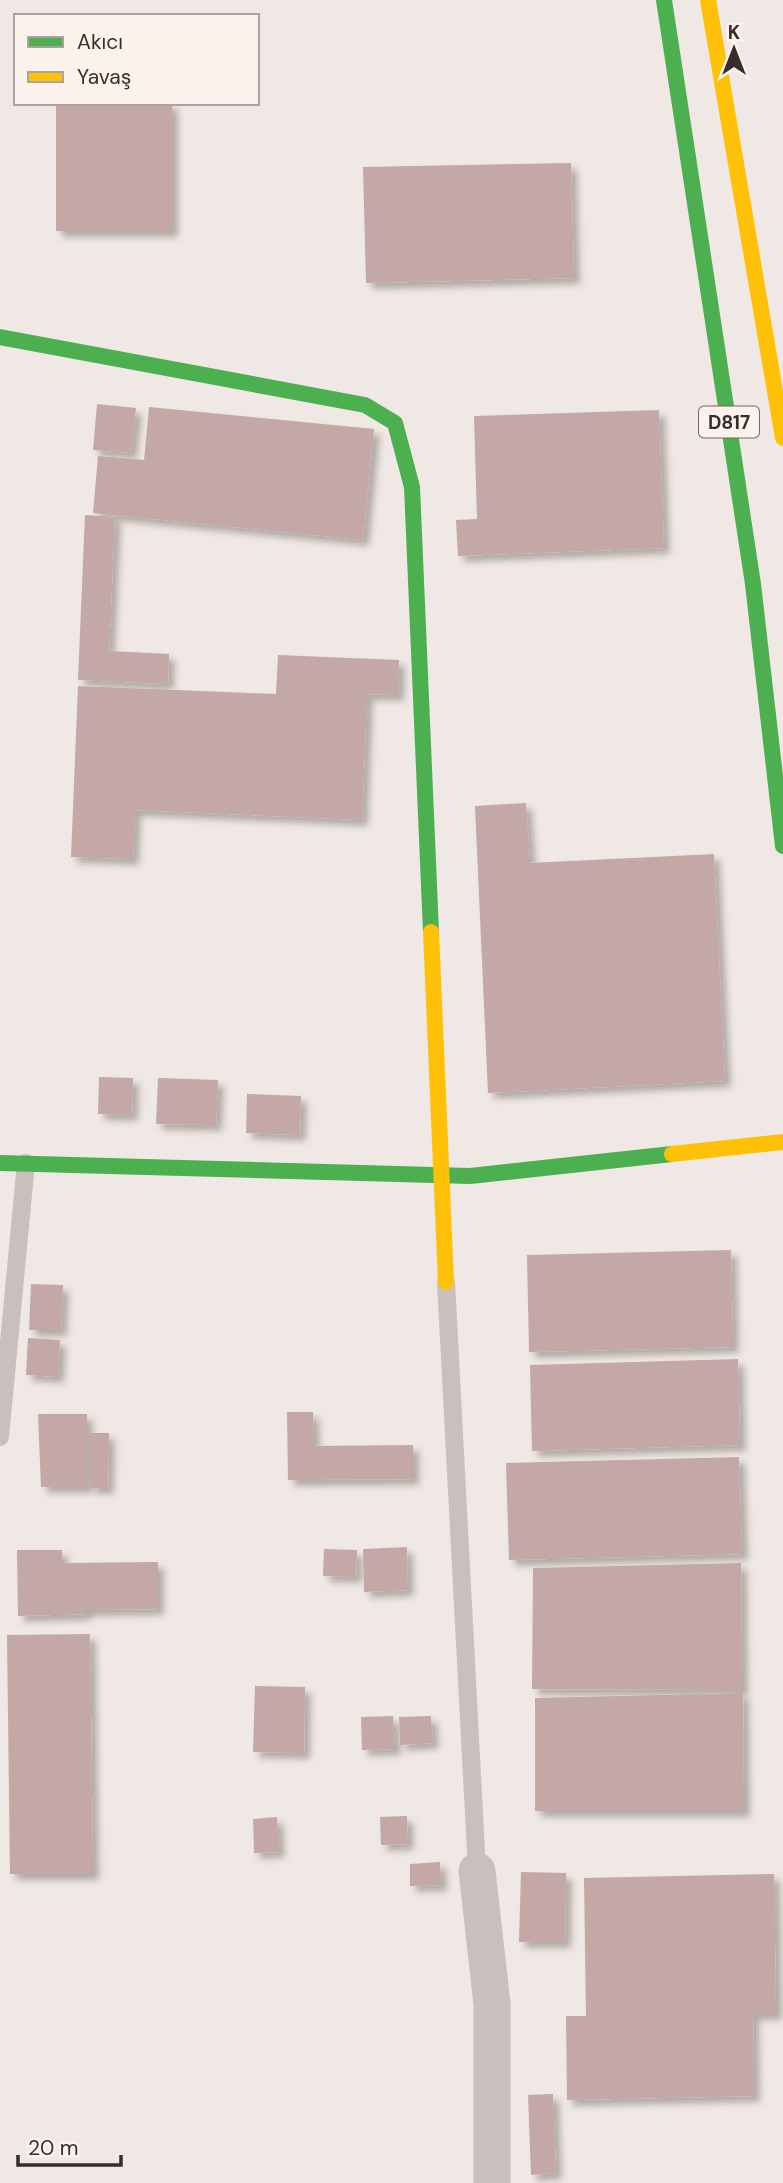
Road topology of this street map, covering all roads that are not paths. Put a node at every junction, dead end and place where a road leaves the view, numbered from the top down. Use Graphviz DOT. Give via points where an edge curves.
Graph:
graph roads {
  1 [pos="664,0"];
  2 [pos="708,0"];
  3 [pos="0,337"];
  4 [pos="783,438"];
  5 [pos="783,846"];
  6 [pos="783,1142"];
  7 [pos="0,1163"];
  8 [pos="26,1163"];
  9 [pos="442,1175"];
  10 [pos="446,1282"];
  11 [pos="0,1437"];
  12 [pos="477,1871"];
  13 [pos="492,2183"];
  1 -- 5 [label="main road, D817" via="753,584"];
  2 -- 4 [label="main road, D817"];
  3 -- 9 [label="main road" via="365,405 395,423 412,487"];
  6 -- 9 [label="main road" via="470,1177"];
  7 -- 8 [label="main road"];
  8 -- 9 [label="main road"];
  8 -- 11 [label="lane"];
  9 -- 10 [label="main road"];
  10 -- 12 [label="lane"];
  12 -- 13 [label="street" via="492,2004"];
}
